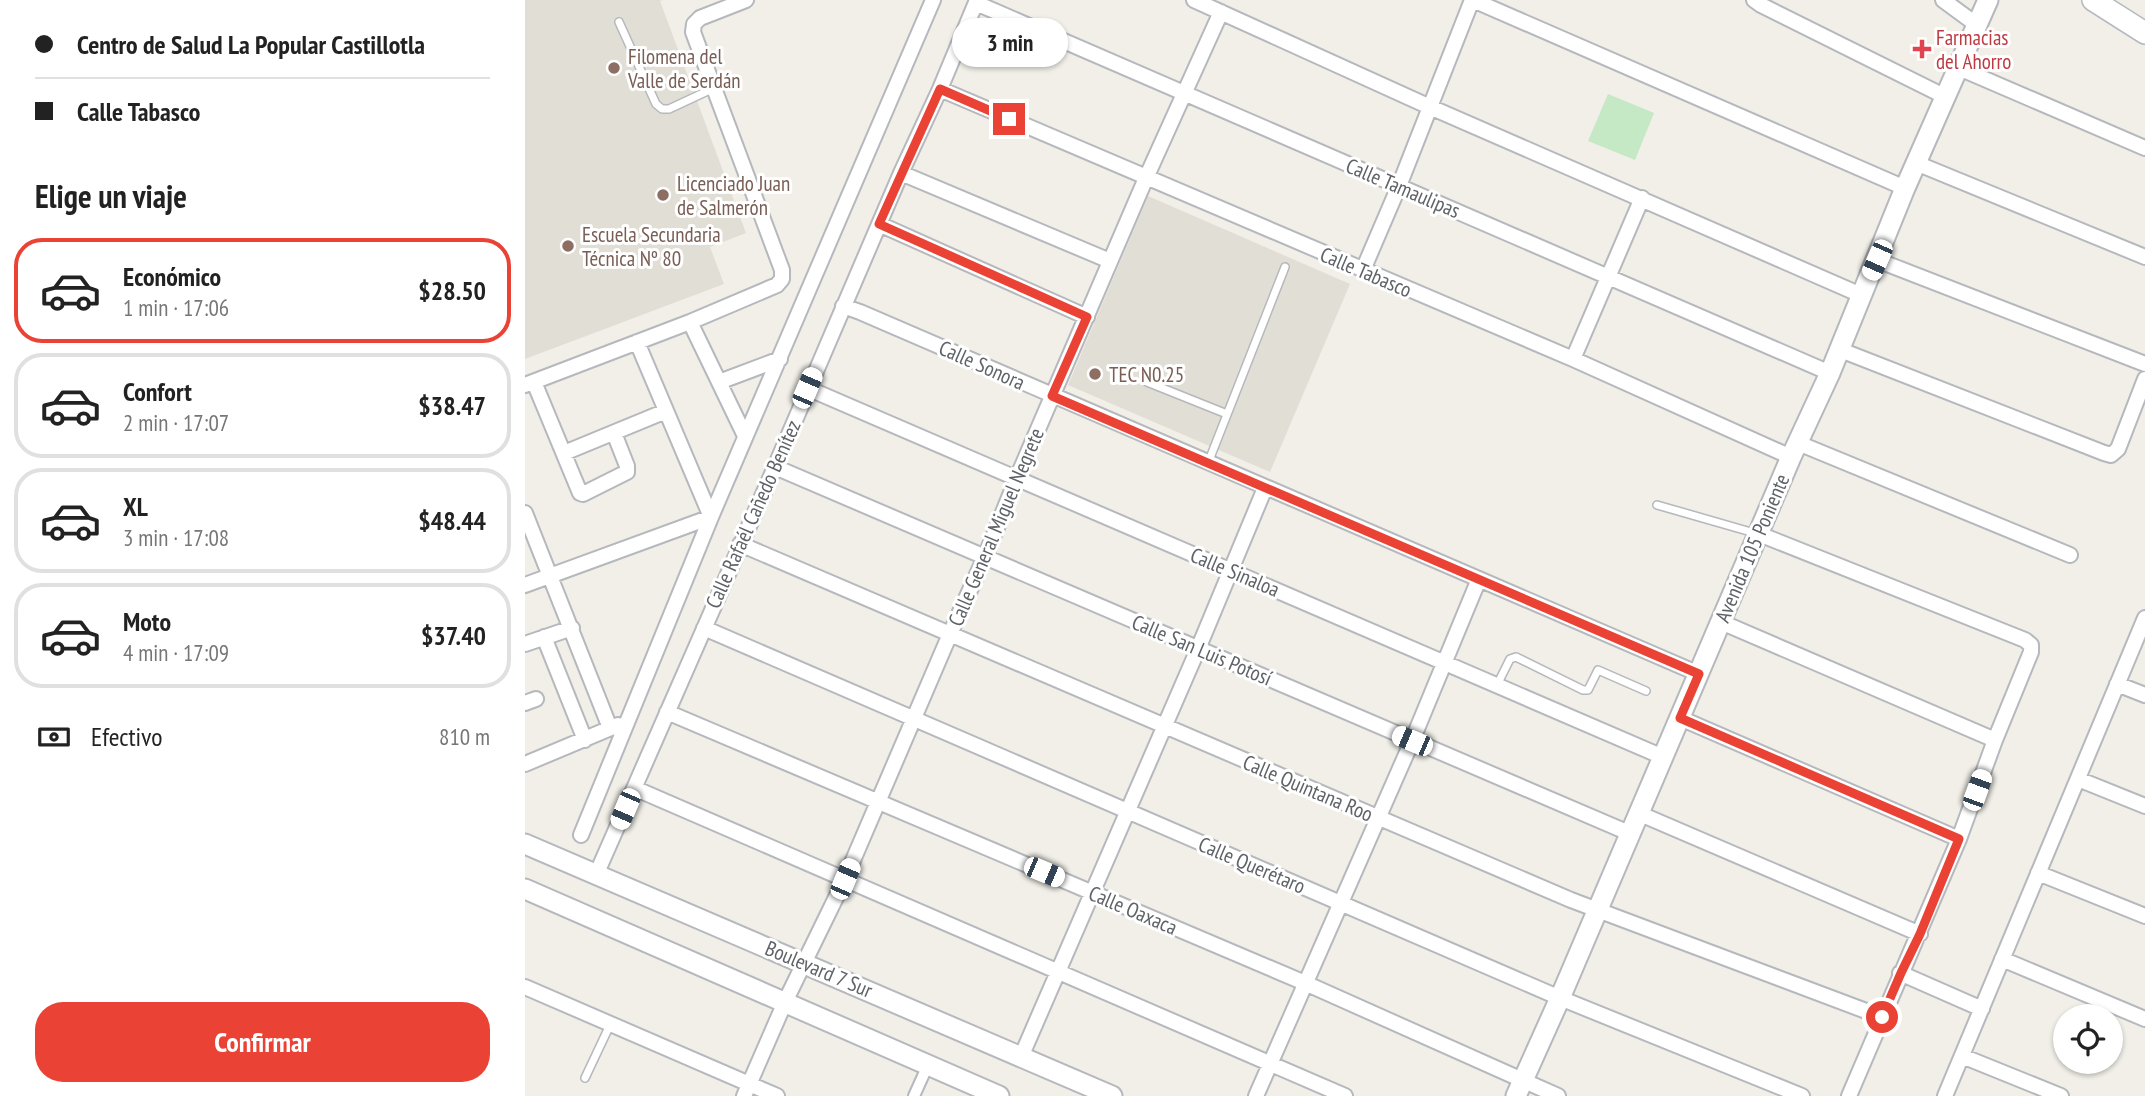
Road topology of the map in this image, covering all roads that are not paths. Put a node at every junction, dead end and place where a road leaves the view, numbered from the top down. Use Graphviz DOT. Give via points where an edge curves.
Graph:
graph roads {
  1 [pos="746,0"];
  2 [pos="933,0"];
  3 [pos="1194,0"];
  4 [pos="1473,0"];
  5 [pos="1754,0"];
  6 [pos="1943,0"];
  7 [pos="1988,0"];
  8 [pos="2093,0"];
  9 [pos="977,2"];
  10 [pos="1221,12"];
  11 [pos="619,22"];
  12 [pos="1977,24"];
  13 [pos="2145,33"];
  14 [pos="1959,68"];
  15 [pos="714,88"];
  16 [pos="940,89"];
  17 [pos="1184,94"];
  18 [pos="1946,97"];
  19 [pos="1430,107"];
  20 [pos="2145,148"];
  21 [pos="1916,163"];
  22 [pos="901,173"];
  23 [pos="1146,178"];
  24 [pos="1399,186"];
  25 [pos="1905,188"];
  26 [pos="1642,198"];
  27 [pos="879,224"];
  28 [pos="2145,257"];
  29 [pos="1877,260"];
  30 [pos="1110,261"];
  31 [pos="1285,267"];
  32 [pos="1363,270"];
  33 [pos="1609,278"];
  34 [pos="1861,295"];
  35 [pos="843,306"];
  36 [pos="1087,317"];
  37 [pos="690,322"];
  38 [pos="637,342"];
  39 [pos="1838,349"];
  40 [pos="780,359"];
  41 [pos="1573,359"];
  42 [pos="2145,364"];
  43 [pos="1830,373"];
  44 [pos="2145,379"];
  45 [pos="719,382"];
  46 [pos="1147,382"];
  47 [pos="529,384"];
  48 [pos="807,388"];
  49 [pos="1052,396"];
  50 [pos="666,411"];
  51 [pos="1227,414"];
  52 [pos="614,433"];
  53 [pos="745,436"];
  54 [pos="1795,450"];
  55 [pos="564,453"];
  56 [pos="1208,463"];
  57 [pos="775,467"];
  58 [pos="1017,478"];
  59 [pos="1265,488"];
  60 [pos="1657,505"];
  61 [pos="525,513"];
  62 [pos="711,517"];
  63 [pos="1759,534"];
  64 [pos="740,544"];
  65 [pos="2070,555"];
  66 [pos="985,557"];
  67 [pos="1230,570"];
  68 [pos="550,577"];
  69 [pos="1479,579"];
  70 [pos="525,585"];
  71 [pos="2145,618"];
  72 [pos="1721,622"];
  73 [pos="572,628"];
  74 [pos="704,628"];
  75 [pos="950,635"];
  76 [pos="544,637"];
  77 [pos="525,644"];
  78 [pos="1198,649"];
  79 [pos="1443,662"];
  80 [pos="1699,674"];
  81 [pos="2117,684"];
  82 [pos="1497,685"];
  83 [pos="1646,691"];
  84 [pos="2145,695"];
  85 [pos="667,712"];
  86 [pos="1680,718"];
  87 [pos="913,719"];
  88 [pos="629,720"];
  89 [pos="1163,726"];
  90 [pos="610,728"];
  91 [pos="585,740"];
  92 [pos="1995,740"];
  93 [pos="1412,741"];
  94 [pos="1663,757"];
  95 [pos="525,764"];
  96 [pos="2078,779"];
  97 [pos="634,788"];
  98 [pos="878,801"];
  99 [pos="2145,806"];
  100 [pos="1126,811"];
  101 [pos="1638,813"];
  102 [pos="1376,817"];
  103 [pos="1629,833"];
  104 [pos="582,835"];
  105 [pos="1959,839"];
  106 [pos="525,844"];
  107 [pos="2038,873"];
  108 [pos="596,875"];
  109 [pos="845,879"];
  110 [pos="525,889"];
  111 [pos="1092,892"];
  112 [pos="1339,903"];
  113 [pos="1596,910"];
  114 [pos="2145,916"];
  115 [pos="1920,934"];
  116 [pos="2003,959"];
  117 [pos="804,963"];
  118 [pos="1058,971"];
  119 [pos="1901,973"];
  120 [pos="1305,983"];
  121 [pos="525,987"];
  122 [pos="1560,998"];
  123 [pos="785,1002"];
  124 [pos="1982,1009"];
  125 [pos="1882,1017"];
  126 [pos="2145,1019"];
  127 [pos="610,1025"];
  128 [pos="1962,1056"];
  129 [pos="1021,1057"];
  130 [pos="1270,1064"];
  131 [pos="927,1065"];
  132 [pos="585,1078"];
  133 [pos="1519,1088"];
  134 [pos="747,1090"];
  135 [pos="777,1096"];
  136 [pos="914,1096"];
  137 [pos="999,1096"];
  138 [pos="1112,1096"];
  139 [pos="1256,1096"];
  140 [pos="1345,1096"];
  141 [pos="1558,1096"];
  142 [pos="1802,1096"];
  143 [pos="1849,1096"];
  144 [pos="1945,1096"];
  145 [pos="2061,1096"];
  1 -- 15 [label="street" via="694,24"];
  2 -- 40 [label="street"];
  3 -- 10 [label="street"];
  4 -- 19 [label="street"];
  4 -- 25 [label="street"];
  5 -- 18 [label="street"];
  6 -- 12 [label="street"];
  7 -- 12 [label="street, Avenida 105 Poniente"];
  8 -- 13 [label="main road"];
  9 -- 16 [label="street, Calle Rafaél Cañedo Benítez"];
  9 -- 17 [label="street, Calle Tamaulipas"];
  10 -- 17 [label="street, Calle General Miguel Negrete"];
  10 -- 19 [label="street"];
  11 -- 15 [label="lane" via="662,109"];
  12 -- 14 [label="street, Avenida 105 Poniente"];
  14 -- 18 [label="street, Avenida 105 Poniente"];
  14 -- 20 [label="street"];
  15 -- 37 [label="street" via="782,279"];
  16 -- 22 [label="street, Calle Rafaél Cañedo Benítez"];
  16 -- 23 [label="street, Calle Tabasco"];
  17 -- 23 [label="street, Calle General Miguel Negrete"];
  17 -- 24 [label="street, Calle Tamaulipas"];
  18 -- 21 [label="street, Avenida 105 Poniente"];
  19 -- 24 [label="street"];
  19 -- 26 [label="street"];
  21 -- 25 [label="street, Avenida 105 Poniente"];
  21 -- 28 [label="street"];
  22 -- 27 [label="street, Calle Rafaél Cañedo Benítez"];
  22 -- 30 [label="street"];
  23 -- 30 [label="street, Calle General Miguel Negrete"];
  23 -- 32 [label="street, Calle Tabasco"];
  24 -- 32 [label="street"];
  24 -- 33 [label="street, Calle Tamaulipas"];
  25 -- 29 [label="street, Avenida 105 Poniente"];
  26 -- 33 [label="street"];
  26 -- 34 [label="street"];
  27 -- 35 [label="street, Calle Rafaél Cañedo Benítez"];
  27 -- 36 [label="street"];
  29 -- 34 [label="street, Avenida 105 Poniente"];
  29 -- 42 [label="street"];
  30 -- 36 [label="street, Calle General Miguel Negrete"];
  31 -- 51 [label="lane"];
  32 -- 41 [label="street, Calle Tabasco"];
  33 -- 41 [label="street"];
  33 -- 43 [label="street, Calle Tamaulipas"];
  34 -- 39 [label="street, Avenida 105 Poniente"];
  35 -- 48 [label="street, Calle Rafaél Cañedo Benítez"];
  35 -- 49 [label="street, Calle Sonora"];
  36 -- 49 [label="street, Calle General Miguel Negrete"];
  37 -- 38 [label="street"];
  37 -- 45 [label="street"];
  38 -- 47 [label="street"];
  38 -- 50 [label="street"];
  39 -- 43 [label="street, Avenida 105 Poniente"];
  39 -- 44 [label="street" via="2112,454"];
  40 -- 45 [label="street"];
  40 -- 53 [label="street"];
  41 -- 54 [label="street, Calle Tabasco"];
  43 -- 54 [label="street, Avenida 105 Poniente"];
  45 -- 53 [label="street"];
  46 -- 51 [label="lane"];
  47 -- 55 [label="street"];
  48 -- 57 [label="street, Calle Rafaél Cañedo Benítez"];
  48 -- 58 [label="street, Calle Sinaloa"];
  49 -- 56 [label="street, Calle Sonora"];
  49 -- 58 [label="street, Calle General Miguel Negrete"];
  50 -- 52 [label="street"];
  50 -- 62 [label="street"];
  51 -- 56 [label="lane"];
  52 -- 55 [label="street"];
  52 -- 55 [label="street" via="627,472 583,494"];
  53 -- 62 [label="street"];
  54 -- 63 [label="street, Avenida 105 Poniente"];
  54 -- 65 [label="street"];
  56 -- 59 [label="street, Calle Sonora"];
  57 -- 64 [label="street, Calle Rafaél Cañedo Benítez"];
  57 -- 66 [label="street, Calle San Luis Potosí"];
  58 -- 66 [label="street, Calle General Miguel Negrete"];
  58 -- 67 [label="street, Calle Sinaloa"];
  59 -- 67 [label="street"];
  59 -- 69 [label="street, Calle Sonora"];
  60 -- 63 [label="lane"];
  61 -- 68 [label="street"];
  62 -- 68 [label="street"];
  62 -- 88 [label="street"];
  63 -- 72 [label="street, Avenida 105 Poniente"];
  63 -- 92 [label="street" via="2031,645"];
  64 -- 74 [label="street, Calle Rafaél Cañedo Benítez"];
  64 -- 75 [label="street, Calle Quintana Roo"];
  66 -- 75 [label="street, Calle General Miguel Negrete"];
  66 -- 78 [label="street, Calle San Luis Potosí"];
  67 -- 78 [label="street"];
  67 -- 79 [label="street, Calle Sinaloa"];
  68 -- 70 [label="street"];
  68 -- 73 [label="street"];
  69 -- 79 [label="street"];
  69 -- 80 [label="street, Calle Sonora"];
  71 -- 81 [label="street"];
  72 -- 80 [label="street, Avenida 105 Poniente"];
  72 -- 92 [label="street"];
  73 -- 76 [label="street"];
  73 -- 90 [label="street"];
  74 -- 85 [label="street, Calle Rafaél Cañedo Benítez"];
  74 -- 87 [label="street, Calle Querétaro"];
  75 -- 87 [label="street, Calle General Miguel Negrete"];
  75 -- 89 [label="street, Calle Quintana Roo"];
  76 -- 77 [label="street"];
  76 -- 91 [label="street"];
  78 -- 89 [label="street"];
  78 -- 93 [label="street, Calle San Luis Potosí"];
  79 -- 82 [label="street, Calle Sinaloa"];
  79 -- 93 [label="street"];
  80 -- 86 [label="street, Avenida 105 Poniente"];
  81 -- 84 [label="street"];
  81 -- 96 [label="street"];
  82 -- 83 [label="lane" via="1510,659 1516,657 1586,690 1598,670"];
  82 -- 94 [label="street, Calle Sinaloa"];
  85 -- 97 [label="street, Calle Rafaél Cañedo Benítez"];
  85 -- 98 [label="street, Calle Oaxaca"];
  86 -- 94 [label="street, Avenida 105 Poniente"];
  86 -- 105 [label="street"];
  87 -- 98 [label="street, Calle General Miguel Negrete"];
  87 -- 100 [label="street, Calle Querétaro"];
  88 -- 90 [label="street"];
  88 -- 104 [label="street"];
  89 -- 100 [label="street"];
  89 -- 102 [label="street, Calle Quintana Roo"];
  90 -- 91 [label="street"];
  91 -- 95 [label="street"];
  92 -- 105 [label="street"];
  93 -- 102 [label="street"];
  93 -- 103 [label="street, Calle San Luis Potosí"];
  94 -- 101 [label="street, Avenida 105 Poniente"];
  96 -- 99 [label="street"];
  96 -- 107 [label="street"];
  97 -- 108 [label="street, Calle Rafaél Cañedo Benítez"];
  97 -- 109 [label="street"];
  98 -- 109 [label="street, Calle General Miguel Negrete"];
  98 -- 111 [label="street, Calle Oaxaca"];
  100 -- 111 [label="street"];
  100 -- 112 [label="street, Calle Querétaro"];
  101 -- 103 [label="street, Avenida 105 Poniente"];
  101 -- 115 [label="street"];
  102 -- 112 [label="street"];
  102 -- 113 [label="street, Calle Quintana Roo"];
  103 -- 113 [label="street, Avenida 105 Poniente"];
  105 -- 115 [label="street"];
  106 -- 108 [label="street, Boulevard 7 Sur"];
  107 -- 114 [label="street"];
  107 -- 116 [label="street"];
  108 -- 117 [label="street, Boulevard 7 Sur"];
  109 -- 117 [label="street, Calle General Miguel Negrete"];
  109 -- 118 [label="street"];
  110 -- 123 [label="street, Boulevard 7 Sur"];
  111 -- 118 [label="street"];
  111 -- 120 [label="street, Calle Oaxaca"];
  112 -- 120 [label="street"];
  112 -- 122 [label="street, Calle Querétaro"];
  113 -- 122 [label="street, Avenida 105 Poniente"];
  113 -- 125 [label="street, Calle Quintana Roo"];
  115 -- 119 [label="street"];
  116 -- 124 [label="street"];
  116 -- 126 [label="street"];
  117 -- 123 [label="street, Calle General Miguel Negrete"];
  117 -- 129 [label="street, Boulevard 7 Sur"];
  118 -- 129 [label="street"];
  118 -- 130 [label="street"];
  119 -- 124 [label="street"];
  119 -- 125 [label="street"];
  120 -- 130 [label="street"];
  120 -- 133 [label="street, Calle Oaxaca"];
  121 -- 127 [label="street"];
  122 -- 133 [label="street, Avenida 105 Poniente"];
  122 -- 142 [label="street, Calle Querétaro"];
  123 -- 131 [label="street, Boulevard 7 Sur"];
  123 -- 134 [label="street, Calle General Miguel Negrete"];
  124 -- 128 [label="street"];
  125 -- 143 [label="street"];
  127 -- 132 [label="lane"];
  127 -- 134 [label="street"];
  128 -- 144 [label="street"];
  128 -- 145 [label="street"];
  129 -- 138 [label="street, Boulevard 7 Sur"];
  130 -- 139 [label="street"];
  130 -- 140 [label="street"];
  131 -- 136 [label="street"];
  131 -- 137 [label="street, Boulevard 7 Sur"];
  133 -- 141 [label="street, Calle Oaxaca"];
  134 -- 135 [label="street"];
}
